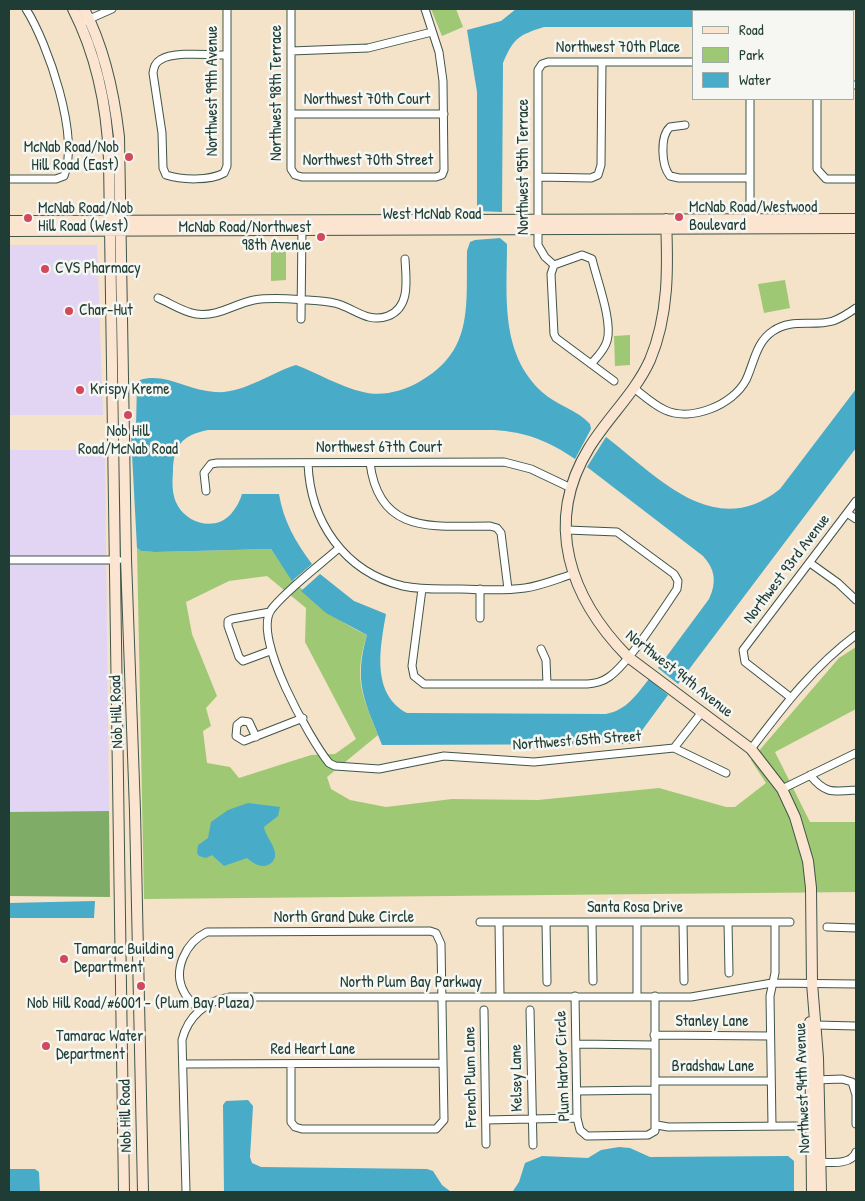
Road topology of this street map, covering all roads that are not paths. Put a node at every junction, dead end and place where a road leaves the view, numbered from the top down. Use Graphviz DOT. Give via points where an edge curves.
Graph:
graph roads {
  1 [pos="26,9"];
  2 [pos="73,9"];
  3 [pos="84,9"];
  4 [pos="112,9"];
  5 [pos="227,9"];
  6 [pos="291,9"];
  7 [pos="425,9"];
  8 [pos="85,22"];
  9 [pos="432,32"];
  10 [pos="291,51"];
  11 [pos="226,55"];
  12 [pos="602,62"];
  13 [pos="692,62"];
  14 [pos="542,64"];
  15 [pos="750,100"];
  16 [pos="817,100"];
  17 [pos="291,114"];
  18 [pos="444,114"];
  19 [pos="685,125"];
  20 [pos="295,175"];
  21 [pos="538,177"];
  22 [pos="749,178"];
  23 [pos="9,179"];
  24 [pos="856,179"];
  25 [pos="750,219"];
  26 [pos="856,219"];
  27 [pos="9,220"];
  28 [pos="667,224"];
  29 [pos="115,225"];
  30 [pos="302,225"];
  31 [pos="538,225"];
  32 [pos="856,228"];
  33 [pos="9,231"];
  34 [pos="405,259"];
  35 [pos="554,265"];
  36 [pos="158,298"];
  37 [pos="301,300"];
  38 [pos="856,308"];
  39 [pos="301,319"];
  40 [pos="591,364"];
  41 [pos="614,382"];
  42 [pos="634,388"];
  43 [pos="308,463"];
  44 [pos="370,463"];
  45 [pos="572,488"];
  46 [pos="206,491"];
  47 [pos="856,501"];
  48 [pos="847,513"];
  49 [pos="856,519"];
  50 [pos="567,530"];
  51 [pos="339,548"];
  52 [pos="9,560"];
  53 [pos="113,560"];
  54 [pos="126,560"];
  55 [pos="810,563"];
  56 [pos="573,574"];
  57 [pos="422,589"];
  58 [pos="508,589"];
  59 [pos="480,590"];
  60 [pos="856,600"];
  61 [pos="270,612"];
  62 [pos="480,618"];
  63 [pos="856,635"];
  64 [pos="541,649"];
  65 [pos="270,651"];
  66 [pos="628,656"];
  67 [pos="547,684"];
  68 [pos="790,697"];
  69 [pos="702,712"];
  70 [pos="303,718"];
  71 [pos="256,737"];
  72 [pos="674,748"];
  73 [pos="751,749"];
  74 [pos="856,753"];
  75 [pos="726,773"];
  76 [pos="810,775"];
  77 [pos="782,789"];
  78 [pos="856,790"];
  79 [pos="480,922"];
  80 [pos="499,922"];
  81 [pos="546,922"];
  82 [pos="592,922"];
  83 [pos="638,922"];
  84 [pos="683,922"];
  85 [pos="728,922"];
  86 [pos="775,922"];
  87 [pos="790,922"];
  88 [pos="827,928"];
  89 [pos="856,928"];
  90 [pos="729,973"];
  91 [pos="593,981"];
  92 [pos="684,981"];
  93 [pos="547,982"];
  94 [pos="772,983"];
  95 [pos="812,983"];
  96 [pos="856,984"];
  97 [pos="442,996"];
  98 [pos="500,996"];
  99 [pos="575,996"];
  100 [pos="637,996"];
  101 [pos="655,996"];
  102 [pos="200,1010"];
  103 [pos="484,1010"];
  104 [pos="530,1010"];
  105 [pos="816,1025"];
  106 [pos="856,1026"];
  107 [pos="654,1035"];
  108 [pos="770,1036"];
  109 [pos="576,1044"];
  110 [pos="654,1045"];
  111 [pos="443,1063"];
  112 [pos="183,1064"];
  113 [pos="291,1064"];
  114 [pos="814,1080"];
  115 [pos="655,1081"];
  116 [pos="771,1081"];
  117 [pos="655,1090"];
  118 [pos="577,1091"];
  119 [pos="577,1118"];
  120 [pos="532,1119"];
  121 [pos="486,1120"];
  122 [pos="856,1124"];
  123 [pos="657,1125"];
  124 [pos="772,1126"];
  125 [pos="796,1126"];
  126 [pos="486,1144"];
  127 [pos="533,1145"];
  128 [pos="856,1152"];
  129 [pos="816,1162"];
  130 [pos="124,1192"];
  131 [pos="143,1192"];
  132 [pos="186,1192"];
  133 [pos="812,1192"];
  134 [pos="821,1192"];
  1 -- 23 [label="street" via="48,53 60,93 68,168 64,176 56,179"];
  2 -- 8 [label="main road"];
  3 -- 8 [label="main road"];
  4 -- 8 [label="street"];
  5 -- 11 [label="street, Northwest 99th Avenue"];
  6 -- 10 [label="street, Northwest 98th Terrace"];
  7 -- 9 [label="street"];
  8 -- 29 [label="main road" via="101,82"];
  9 -- 10 [label="street" via="368,48"];
  9 -- 18 [label="street" via="439,52"];
  10 -- 17 [label="street, Northwest 98th Terrace"];
  11 -- 11 [label="street, Northwest 99th Avenue" via="182,55 161,58 155,64 153,73 166,175 175,178 217,177 224,173 227,166"];
  12 -- 13 [label="street, Northwest 70th Place"];
  12 -- 14 [label="street, Northwest 70th Place"];
  12 -- 21 [label="street" via="601,165 598,175 591,178"];
  14 -- 21 [label="street, Northwest 95th Terrace" via="538,70"];
  15 -- 22 [label="street"];
  16 -- 24 [label="street" via="817,169 826,179"];
  17 -- 18 [label="street, Northwest 70th Court"];
  17 -- 20 [label="street, Northwest 98th Terrace" via="291,169"];
  18 -- 20 [label="street, Northwest 70th Street" via="442,175"];
  19 -- 22 [label="street" via="670,127 664,136 664,163 670,176"];
  21 -- 31 [label="street, Northwest 95th Terrace"];
  22 -- 25 [label="street"];
  25 -- 26 [label="main road, West McNab Road"];
  25 -- 28 [label="main road, West McNab Road"];
  27 -- 29 [label="main road, West McNab Road"];
  28 -- 31 [label="main road, West McNab Road"];
  28 -- 32 [label="main road, West McNab Road"];
  28 -- 42 [label="main road, Northwest 94th Avenue" via="664,318 649,363"];
  29 -- 30 [label="main road, West McNab Road"];
  29 -- 33 [label="main road, West McNab Road"];
  29 -- 53 [label="main road, Nob Hill Road"];
  29 -- 54 [label="main road, Nob Hill Road"];
  30 -- 31 [label="main road, West McNab Road"];
  30 -- 37 [label="street"];
  31 -- 35 [label="street, Northwest 95th Terrace" via="540,251"];
  34 -- 37 [label="street" via="406,293 397,310 387,316 363,316 341,305"];
  35 -- 40 [label="street" via="551,274 554,334"];
  35 -- 40 [label="street" via="582,255 592,259 608,334 603,350"];
  36 -- 37 [label="street" via="184,310 205,314 253,300"];
  37 -- 39 [label="street"];
  38 -- 42 [label="street" via="831,322 794,322 772,331 758,348 744,383 724,403 709,409 693,413 667,411"];
  40 -- 41 [label="street"];
  42 -- 45 [label="main road, Northwest 94th Avenue" via="589,448"];
  43 -- 44 [label="street, Northwest 67th Court"];
  43 -- 46 [label="street, Northwest 67th Court" via="211,464 204,473"];
  43 -- 51 [label="street" via="312,498 327,532"];
  44 -- 45 [label="street, Northwest 67th Court" via="504,462 531,469"];
  44 -- 58 [label="street" via="380,499 401,518 417,524 496,528 501,533"];
  45 -- 50 [label="main road, Northwest 94th Avenue"];
  47 -- 48 [label="street, Northwest 93rd Avenue"];
  48 -- 49 [label="street"];
  48 -- 55 [label="street, Northwest 93rd Avenue"];
  50 -- 56 [label="main road, Northwest 94th Avenue"];
  50 -- 66 [label="street" via="618,532 674,574 678,582 677,590"];
  51 -- 57 [label="street" via="365,570 382,579"];
  51 -- 61 [label="street"];
  52 -- 53 [label="street"];
  53 -- 54 [label="street"];
  53 -- 130 [label="main road, Nob Hill Road"];
  54 -- 131 [label="main road, Nob Hill Road"];
  55 -- 60 [label="street"];
  55 -- 68 [label="street, Northwest 93rd Avenue" via="743,650 742,656 744,662"];
  56 -- 58 [label="street" via="537,586"];
  56 -- 66 [label="main road, Northwest 94th Avenue" via="589,610"];
  57 -- 59 [label="street"];
  57 -- 67 [label="street" via="412,655 417,680 424,684"];
  58 -- 59 [label="street"];
  59 -- 62 [label="street"];
  61 -- 65 [label="street" via="267,631"];
  61 -- 65 [label="street" via="228,621 243,661"];
  63 -- 68 [label="street" via="815,669"];
  64 -- 67 [label="street" via="546,660"];
  65 -- 70 [label="street"];
  66 -- 67 [label="street" via="612,675 601,682"];
  66 -- 69 [label="main road, Northwest 94th Avenue"];
  68 -- 73 [label="street"];
  69 -- 72 [label="street"];
  69 -- 73 [label="main road, Northwest 94th Avenue"];
  70 -- 71 [label="street"];
  70 -- 72 [label="street, Northwest 65th Street" via="329,763 367,769 444,756 534,762"];
  72 -- 75 [label="street"];
  73 -- 77 [label="main road, Northwest 94th Avenue"];
  74 -- 76 [label="street"];
  76 -- 77 [label="street"];
  76 -- 78 [label="street" via="825,790"];
  77 -- 95 [label="main road, Northwest 94th Avenue" via="795,817 808,861"];
  79 -- 80 [label="street, Santa Rosa Drive"];
  80 -- 81 [label="street, Santa Rosa Drive"];
  80 -- 98 [label="street"];
  81 -- 82 [label="street, Santa Rosa Drive"];
  81 -- 93 [label="street"];
  82 -- 83 [label="street, Santa Rosa Drive"];
  82 -- 91 [label="street"];
  83 -- 84 [label="street, Santa Rosa Drive"];
  83 -- 100 [label="street"];
  84 -- 85 [label="street, Santa Rosa Drive"];
  84 -- 92 [label="street"];
  85 -- 86 [label="street, Santa Rosa Drive"];
  85 -- 90 [label="street"];
  86 -- 87 [label="street, Santa Rosa Drive"];
  86 -- 94 [label="street" via="775,973"];
  88 -- 89 [label="street"];
  94 -- 95 [label="street, North Plum Bay Parkway"];
  94 -- 101 [label="street, North Plum Bay Parkway" via="690,997"];
  94 -- 108 [label="street"];
  95 -- 96 [label="street, North Plum Bay Parkway"];
  95 -- 105 [label="main road, Northwest 94th Avenue"];
  95 -- 114 [label="main road, Northwest 94th Avenue"];
  97 -- 98 [label="street, North Plum Bay Parkway"];
  97 -- 102 [label="street, North Plum Bay Parkway" via="230,997 216,1000"];
  97 -- 102 [label="street, North Grand Duke Circle" via="441,944 436,933 430,931 212,932 191,943 181,964 182,988"];
  97 -- 111 [label="street"];
  98 -- 99 [label="street, North Plum Bay Parkway"];
  99 -- 100 [label="street, North Plum Bay Parkway"];
  99 -- 109 [label="street, Plum Harbor Circle"];
  100 -- 101 [label="street, North Plum Bay Parkway"];
  101 -- 107 [label="street"];
  102 -- 112 [label="street, North Plum Bay Parkway" via="184,1032"];
  103 -- 121 [label="street, French Plum Lane"];
  104 -- 120 [label="street, Kelsey Lane"];
  105 -- 106 [label="street"];
  105 -- 114 [label="main road, Northwest 94th Avenue"];
  107 -- 108 [label="street, Stanley Lane"];
  107 -- 110 [label="street"];
  108 -- 116 [label="street"];
  109 -- 110 [label="street"];
  109 -- 118 [label="street, Plum Harbor Circle"];
  110 -- 115 [label="street"];
  111 -- 113 [label="street, Red Heart Lane"];
  111 -- 113 [label="street" via="444,1120 436,1129 295,1127 291,1122"];
  112 -- 113 [label="street, Red Heart Lane"];
  112 -- 132 [label="street, North Plum Bay Parkway"];
  114 -- 122 [label="street" via="852,1082 856,1095"];
  114 -- 129 [label="main road, Northwest 94th Avenue"];
  115 -- 116 [label="street, Bradshaw Lane"];
  115 -- 117 [label="street"];
  116 -- 124 [label="street"];
  117 -- 118 [label="street"];
  117 -- 123 [label="street"];
  118 -- 119 [label="street, Plum Harbor Circle"];
  119 -- 120 [label="street"];
  119 -- 123 [label="street, Plum Harbor Circle" via="580,1130 587,1136 648,1135 655,1131"];
  120 -- 121 [label="street"];
  120 -- 127 [label="street, Kelsey Lane"];
  121 -- 126 [label="street, French Plum Lane"];
  123 -- 124 [label="street"];
  124 -- 125 [label="street"];
  128 -- 129 [label="street" via="847,1162"];
  129 -- 133 [label="main road, Northwest 94th Avenue"];
  129 -- 134 [label="main road, Northwest 94th Avenue"];
}
